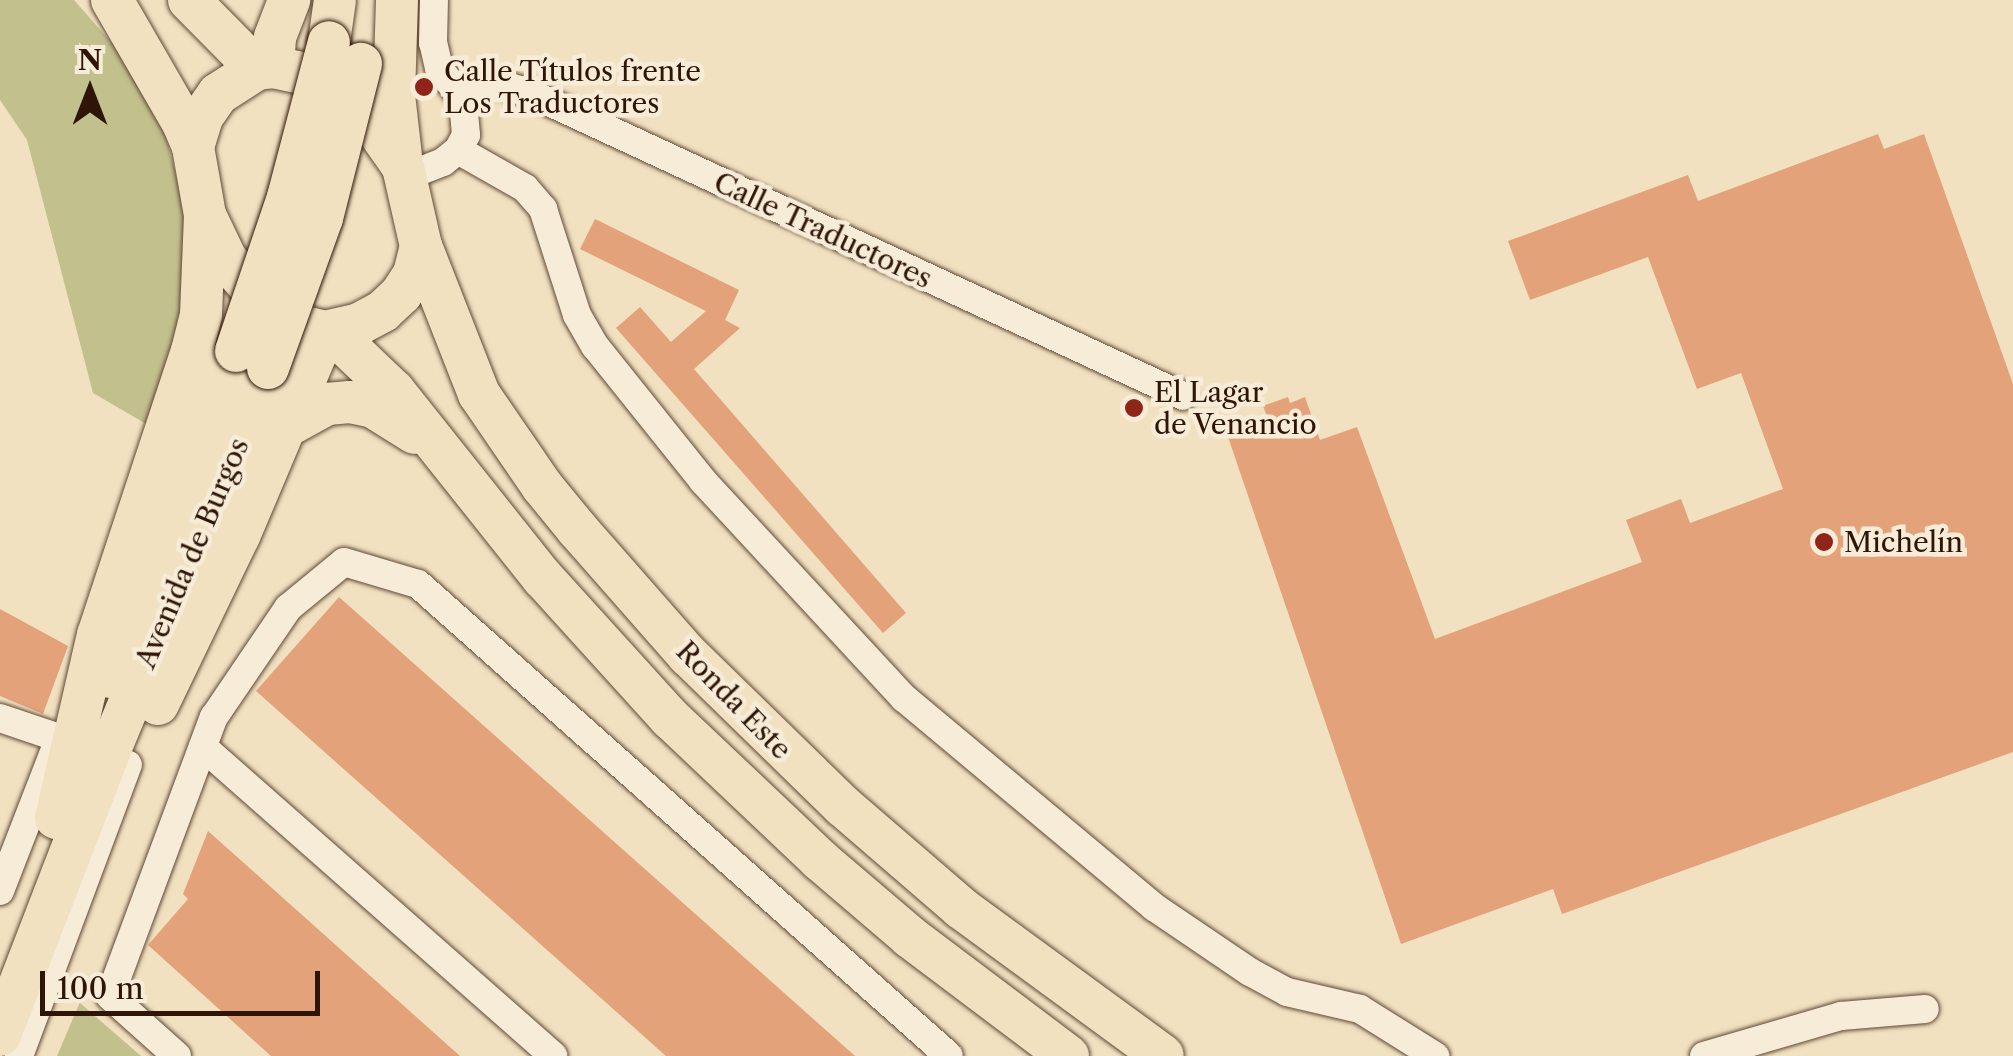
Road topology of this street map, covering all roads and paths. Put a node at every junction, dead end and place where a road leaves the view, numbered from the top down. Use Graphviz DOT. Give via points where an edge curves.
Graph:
graph roads {
  1 [pos="112,0"];
  2 [pos="189,0"];
  3 [pos="289,0"];
  4 [pos="335,0"];
  5 [pos="371,0"];
  6 [pos="397,0"];
  7 [pos="434,0"];
  8 [pos="345,53"];
  9 [pos="265,68"];
  10 [pos="463,100"];
  11 [pos="193,147"];
  12 [pos="458,150"];
  13 [pos="404,172"];
  14 [pos="206,215"];
  15 [pos="421,246"];
  16 [pos="329,332"];
  17 [pos="252,359"];
  18 [pos="1183,396"];
  19 [pos="280,430"];
  20 [pos="445,452"];
  21 [pos="98,635"];
  22 [pos="0,718"];
  23 [pos="59,738"];
  24 [pos="203,747"];
  25 [pos="128,765"];
  26 [pos="56,818"];
  27 [pos="68,860"];
  28 [pos="0,892"];
  29 [pos="0,964"];
  30 [pos="1926,1009"];
  31 [pos="8,1038"];
  32 [pos="1710,1055"];
  33 [pos="177,1056"];
  34 [pos="553,1056"];
  35 [pos="949,1056"];
  36 [pos="1068,1056"];
  37 [pos="1163,1056"];
  38 [pos="1435,1056"];
  1 -- 11 [label="highway, Ronda Este"];
  2 -- 9 [label="highway, Ronda Este"];
  3 -- 9 [label="highway"];
  4 -- 8 [label="highway"];
  5 -- 8 [label="highway"];
  6 -- 13 [label="highway" via="394,96"];
  7 -- 10 [label="street" via="438,68"];
  8 -- 17 [label="highway, Avenida de Burgos, bridge" via="322,218"];
  9 -- 11 [label="highway" via="218,94"];
  9 -- 13 [label="highway, Ronda Este" via="310,75 361,107"];
  10 -- 12 [label="street" via="468,120"];
  10 -- 18 [label="street, Calle Traductores" via="479,86 501,84 534,95"];
  11 -- 14 [label="highway, Ronda Este"];
  12 -- 13 [label="street" via="429,170"];
  12 -- 38 [label="street" via="525,188 544,210 577,315 595,346 702,482 904,698 1154,907 1234,962 1287,992 1360,1009"];
  13 -- 15 [label="highway, Ronda Este"];
  14 -- 16 [label="highway, Ronda Este" via="226,258 266,306 297,326"];
  14 -- 21 [label="highway" via="201,315 192,351"];
  15 -- 16 [label="highway" via="401,294 382,311"];
  15 -- 37 [label="highway, Ronda Este" via="460,350 501,429 688,655 797,764 961,908"];
  16 -- 19 [label="highway"];
  16 -- 20 [label="highway, Ronda Este" via="394,391"];
  17 -- 26 [label="highway, Avenida de Burgos"];
  17 -- 27 [label="highway, Avenida de Burgos"];
  19 -- 20 [label="highway" via="327,404 350,402 372,407"];
  19 -- 25 [label="highway" via="239,536"];
  20 -- 36 [label="highway, Ronda Este" via="543,578 725,771 910,937"];
  21 -- 23 [label="street, Avenida de Burgos"];
  21 -- 26 [label="highway"];
  22 -- 23 [label="street"];
  23 -- 28 [label="street, Avenida de Burgos"];
  24 -- 33 [label="street" via="110,996"];
  24 -- 34 [label="street"];
  24 -- 35 [label="street" via="214,717 288,608 344,562 418,584"];
  25 -- 27 [label="highway"];
  25 -- 31 [label="street, Avenida de Burgos"];
  26 -- 29 [label="highway, Avenida de Burgos"];
  27 -- 31 [label="highway, Avenida de Burgos"];
  30 -- 32 [label="street" via="1841,1016"];
}
